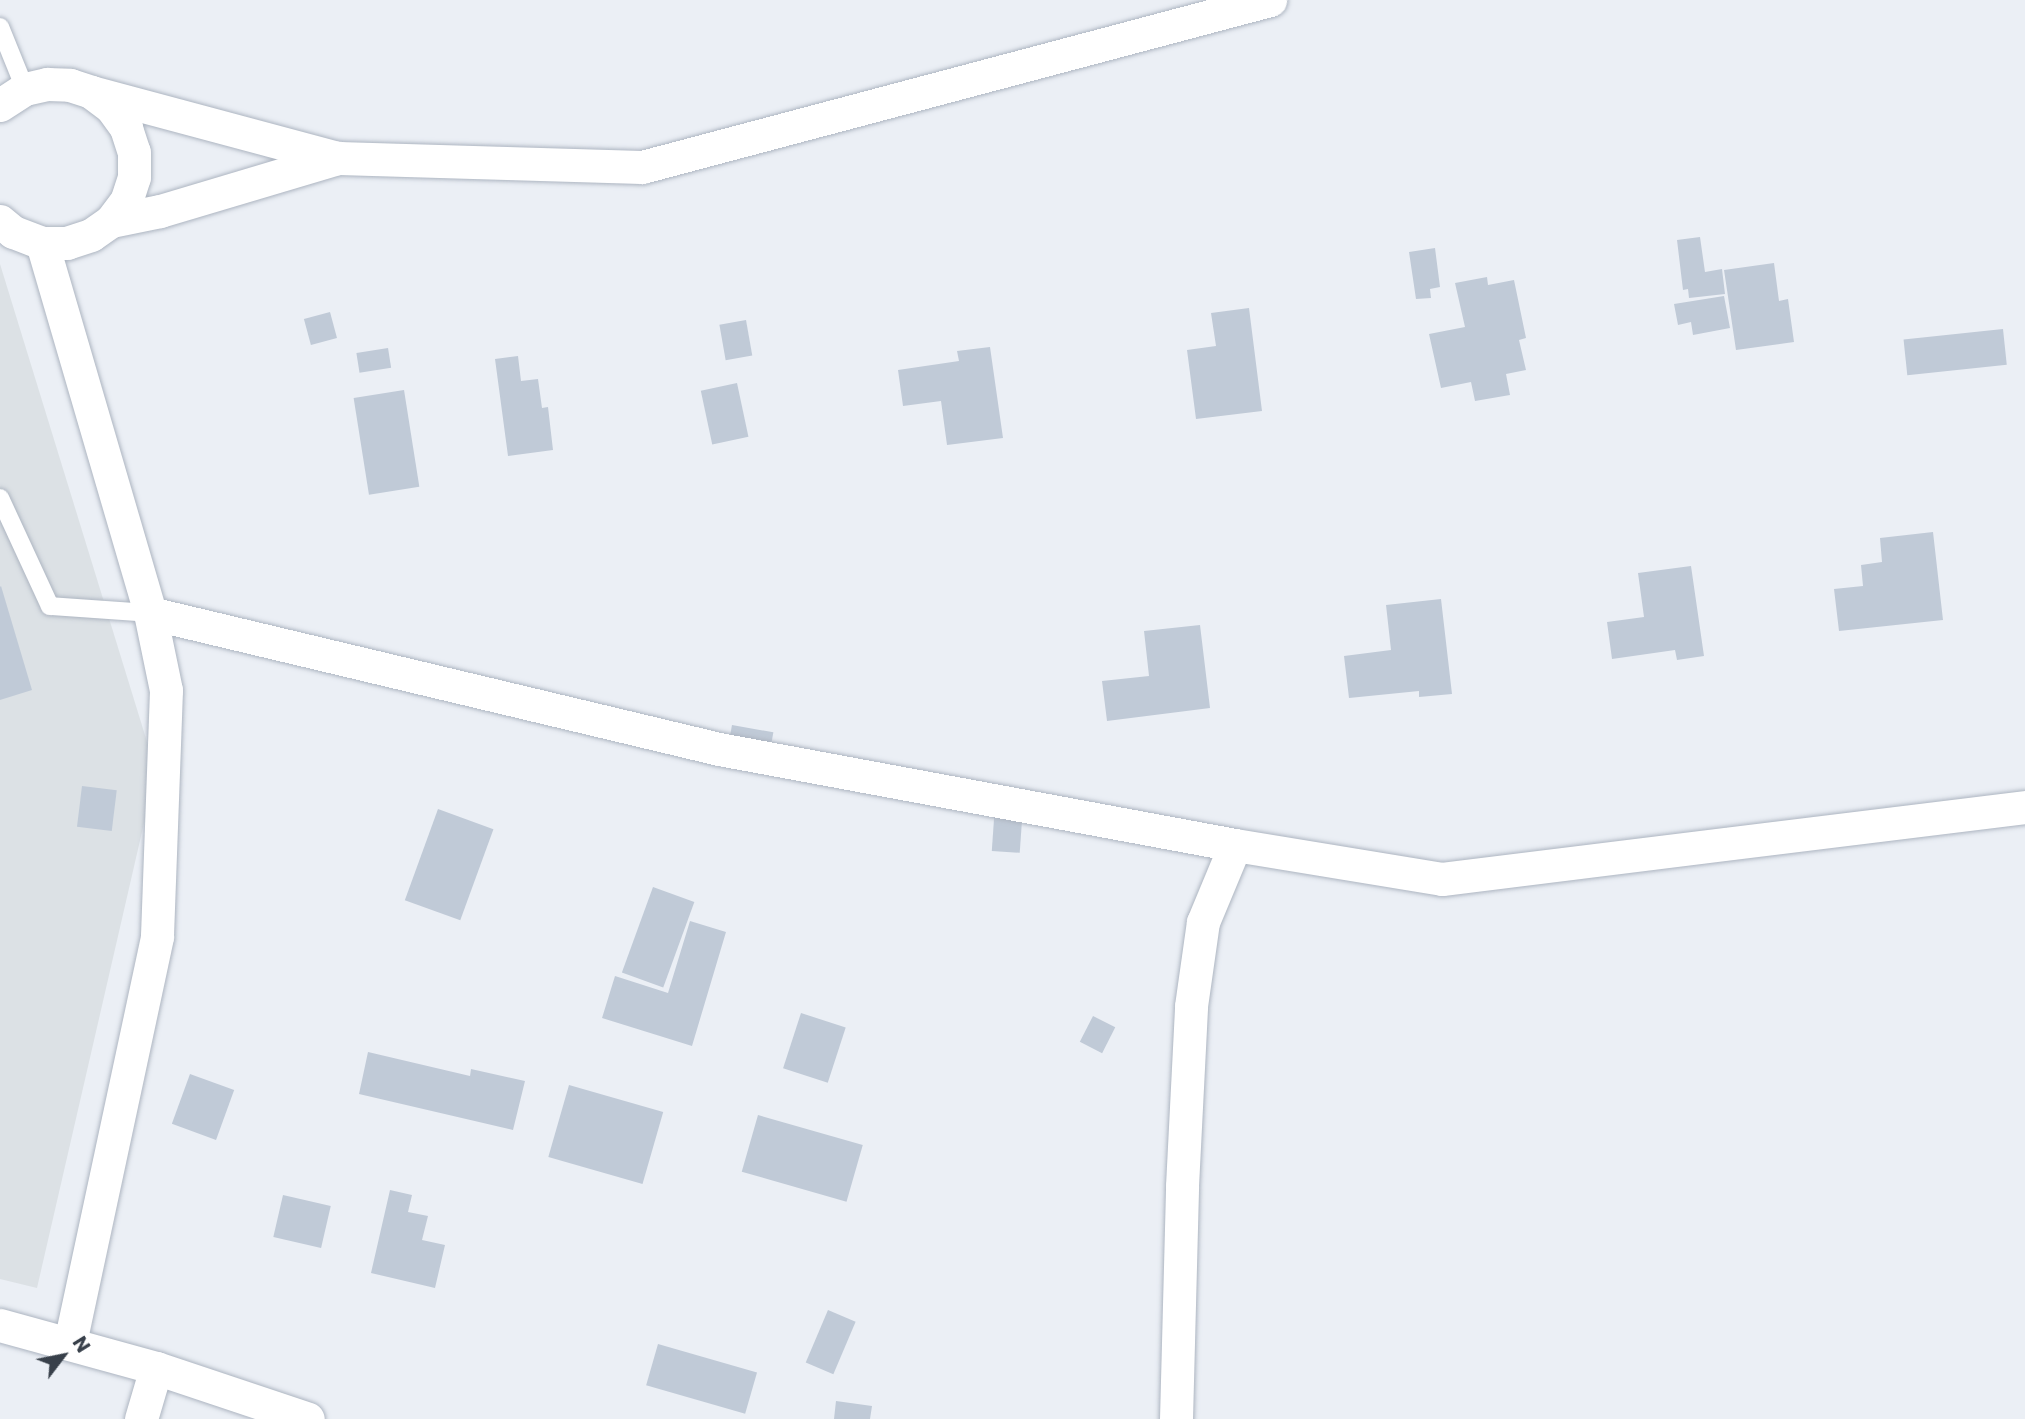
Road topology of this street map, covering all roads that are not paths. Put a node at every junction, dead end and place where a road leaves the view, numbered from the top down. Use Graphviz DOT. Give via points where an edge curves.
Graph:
graph roads {
  1 [pos="1270,0"];
  2 [pos="0,27"];
  3 [pos="91,92"];
  4 [pos="12,97"];
  5 [pos="338,158"];
  6 [pos="111,221"];
  7 [pos="14,233"];
  8 [pos="0,498"];
  9 [pos="150,613"];
  10 [pos="2025,807"];
  11 [pos="1235,845"];
  12 [pos="0,1325"];
  13 [pos="70,1342"];
  14 [pos="156,1368"];
  15 [pos="141,1419"];
  16 [pos="308,1419"];
  17 [pos="1176,1419"];
  1 -- 5 [label="street" via="642,167"];
  2 -- 4 [label="lane"];
  3 -- 4 [label="street" via="47,84"];
  3 -- 5 [label="street"];
  3 -- 6 [label="street" via="111,107 126,128 134,152 134,177 126,201"];
  5 -- 6 [label="street"];
  6 -- 7 [label="street" via="91,235 67,243"];
  7 -- 9 [label="street"];
  8 -- 9 [label="lane" via="50,606"];
  9 -- 11 [label="street" via="719,749"];
  9 -- 13 [label="street" via="166,690 157,937"];
  10 -- 11 [label="street" via="1442,879"];
  11 -- 17 [label="street" via="1203,922 1191,1006"];
  12 -- 13 [label="street"];
  13 -- 14 [label="street"];
  14 -- 15 [label="street"];
  14 -- 16 [label="street"];
}
